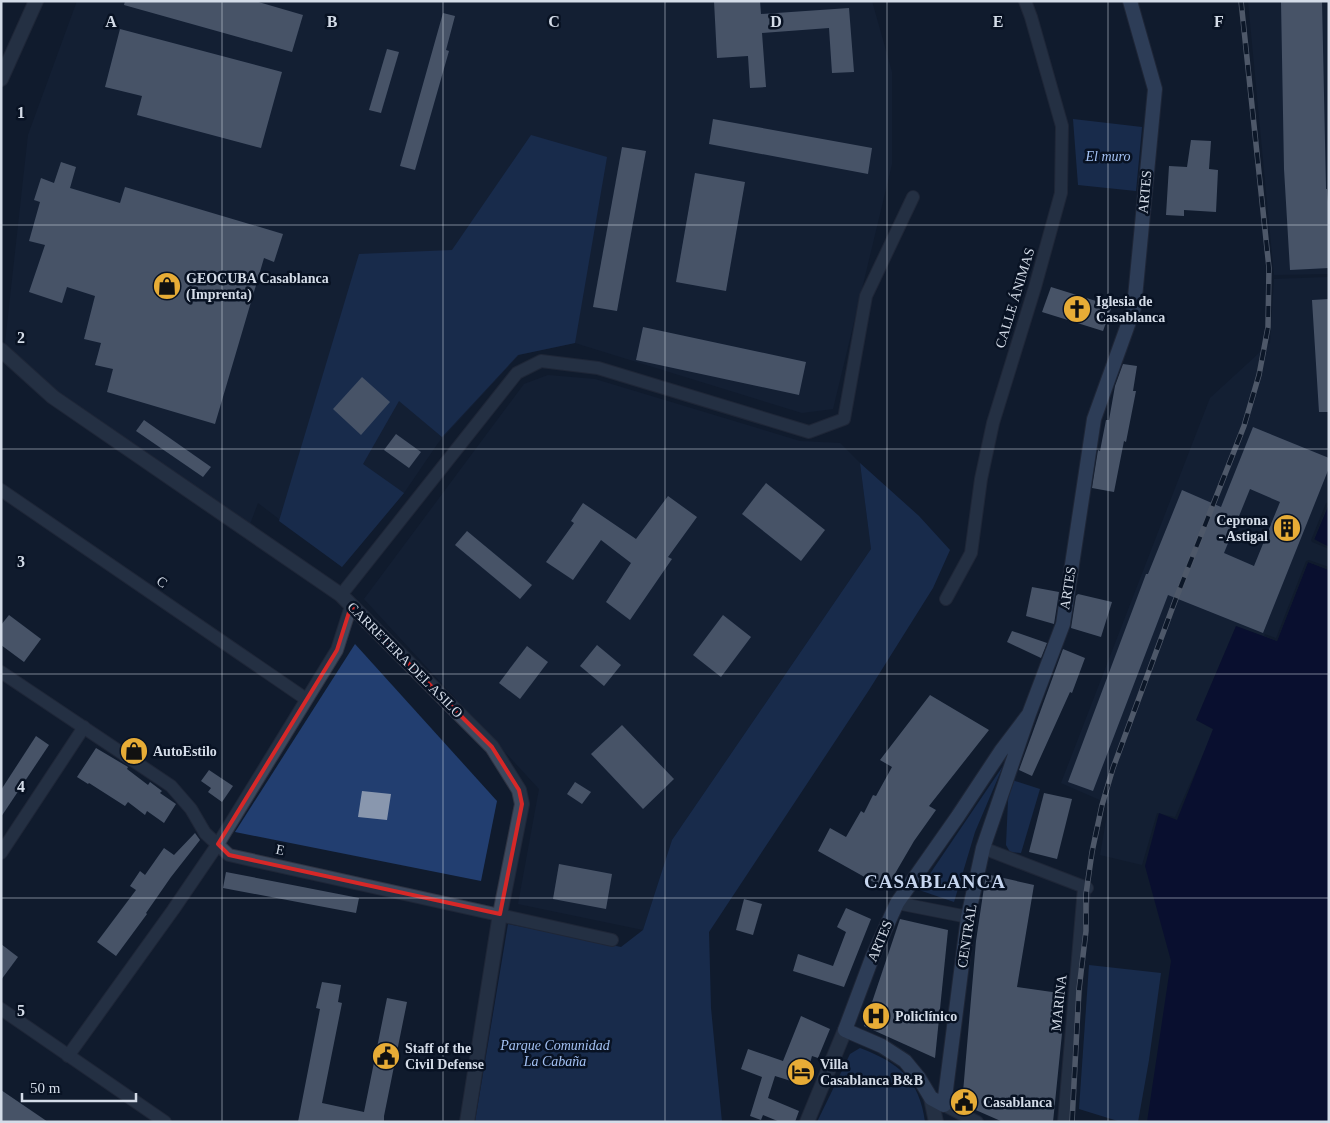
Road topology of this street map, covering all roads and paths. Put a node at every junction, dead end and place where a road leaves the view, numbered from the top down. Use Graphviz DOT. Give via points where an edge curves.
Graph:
graph roads {
  1 [pos="1025,1"];
  2 [pos="1130,1"];
  3 [pos="35,2"];
  4 [pos="1,79"];
  5 [pos="913,197"];
  6 [pos="1,350"];
  7 [pos="1,490"];
  8 [pos="341,595"];
  9 [pos="946,599"];
  10 [pos="351,606"];
  11 [pos="1,672"];
  12 [pos="306,700"];
  13 [pos="1029,714"];
  14 [pos="84,727"];
  15 [pos="218,844"];
  16 [pos="983,848"];
  17 [pos="1,853"];
  18 [pos="897,903"];
  19 [pos="500,914"];
  20 [pos="968,917"];
  21 [pos="612,940"];
  22 [pos="1,1009"];
  23 [pos="845,1030"];
  24 [pos="68,1056"];
  25 [pos="931,1098"];
  26 [pos="944,1105"];
  27 [pos="165,1122"];
  28 [pos="467,1122"];
  29 [pos="807,1122"];
  30 [pos="936,1122"];
  31 [pos="941,1122"];
  32 [pos="977,1122"];
  33 [pos="1064,1122"];
  1 -- 9 [label="street, CALLE ÁNIMAS" via="1062,126 1061,193 993,423 971,553"];
  2 -- 13 [label="main road, ARTES" via="1155,89 1134,308 1094,419 1063,624"];
  3 -- 4 [label="street"];
  5 -- 8 [label="street" via="866,296 844,419 809,432 598,368 541,361 517,373"];
  6 -- 8 [label="street, CARRETERA DEL ASILO" via="53,397"];
  7 -- 12 [label="street, C"];
  8 -- 10 [label="street, CARRETERA DEL ASILO"];
  10 -- 12 [label="street" via="337,650"];
  10 -- 19 [label="street, CARRETERA DEL ASILO" via="492,747 519,790 522,804"];
  11 -- 14 [label="street, E"];
  12 -- 15 [label="street"];
  13 -- 16 [label="main road, CENTRAL"];
  13 -- 18 [label="main road, ARTES"];
  14 -- 15 [label="street, E" via="171,786"];
  14 -- 17 [label="street"];
  15 -- 19 [label="street, E" via="229,855"];
  15 -- 24 [label="street"];
  16 -- 20 [label="main road, CENTRAL"];
  16 -- 33 [label="street, MARINA" via="1085,888"];
  18 -- 20 [label="street"];
  18 -- 23 [label="main road, ARTES"];
  19 -- 21 [label="street, E"];
  19 -- 28 [label="street, CARRETERA DEL ASILO"];
  20 -- 26 [label="main road, CENTRAL"];
  22 -- 24 [label="street"];
  23 -- 25 [label="main road" via="882,1046 905,1061"];
  23 -- 29 [label="street, ARTES"];
  24 -- 27 [label="street"];
  25 -- 26 [label="main road"];
  25 -- 30 [label="street"];
  26 -- 31 [label="street"];
  26 -- 32 [label="street"];
}
